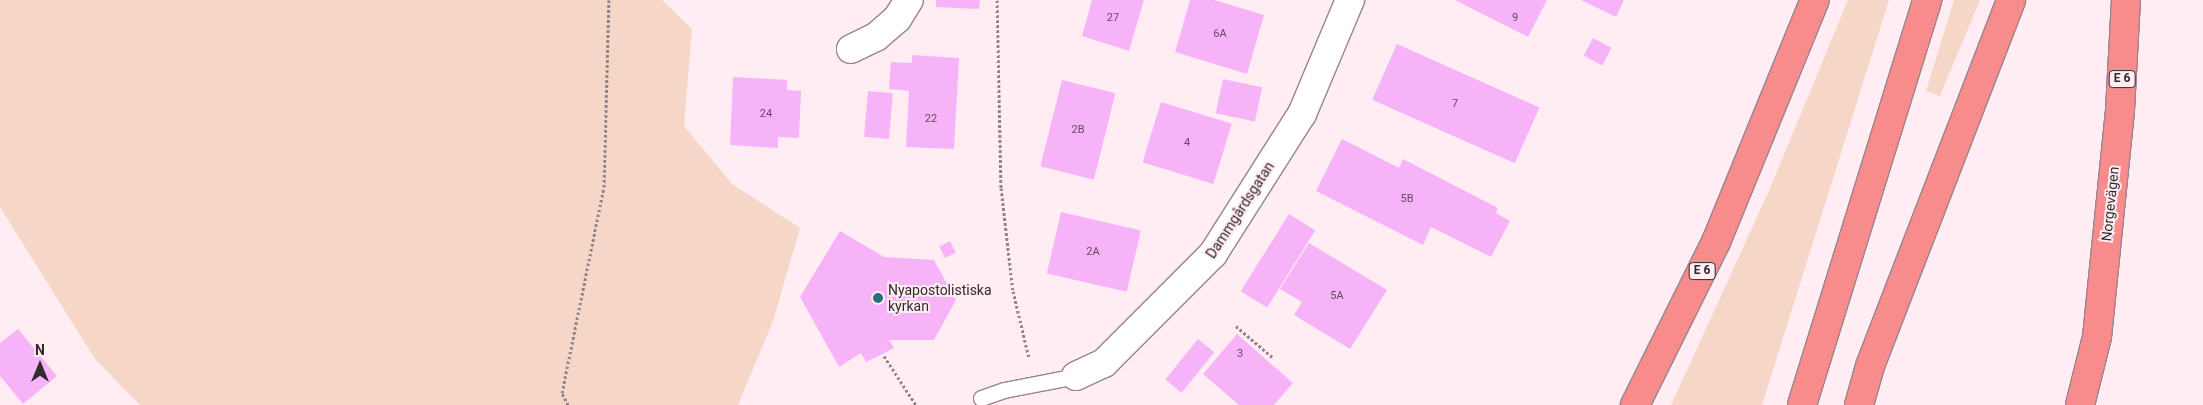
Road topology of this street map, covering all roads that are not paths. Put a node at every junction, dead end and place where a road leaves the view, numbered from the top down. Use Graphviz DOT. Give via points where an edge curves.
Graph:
graph roads {
  1 [pos="909,0"];
  2 [pos="1350,0"];
  3 [pos="1815,0"];
  4 [pos="1927,0"];
  5 [pos="2010,0"];
  6 [pos="2126,0"];
  7 [pos="852,49"];
  8 [pos="1076,376"];
  9 [pos="981,398"];
  10 [pos="1635,405"];
  11 [pos="1802,405"];
  12 [pos="1859,405"];
  13 [pos="2080,405"];
  1 -- 7 [label="street" via="897,19 876,37"];
  2 -- 8 [label="street, Dammgårdsgatan" via="1302,114 1213,254 1104,363"];
  3 -- 10 [label="highway, E 6" via="1716,242"];
  4 -- 11 [label="highway"];
  5 -- 12 [label="highway" via="1870,366"];
  6 -- 13 [label="highway, Norgevägen / E 6" via="2120,110 2098,337"];
  8 -- 9 [label="lane" via="1004,390"];
}
